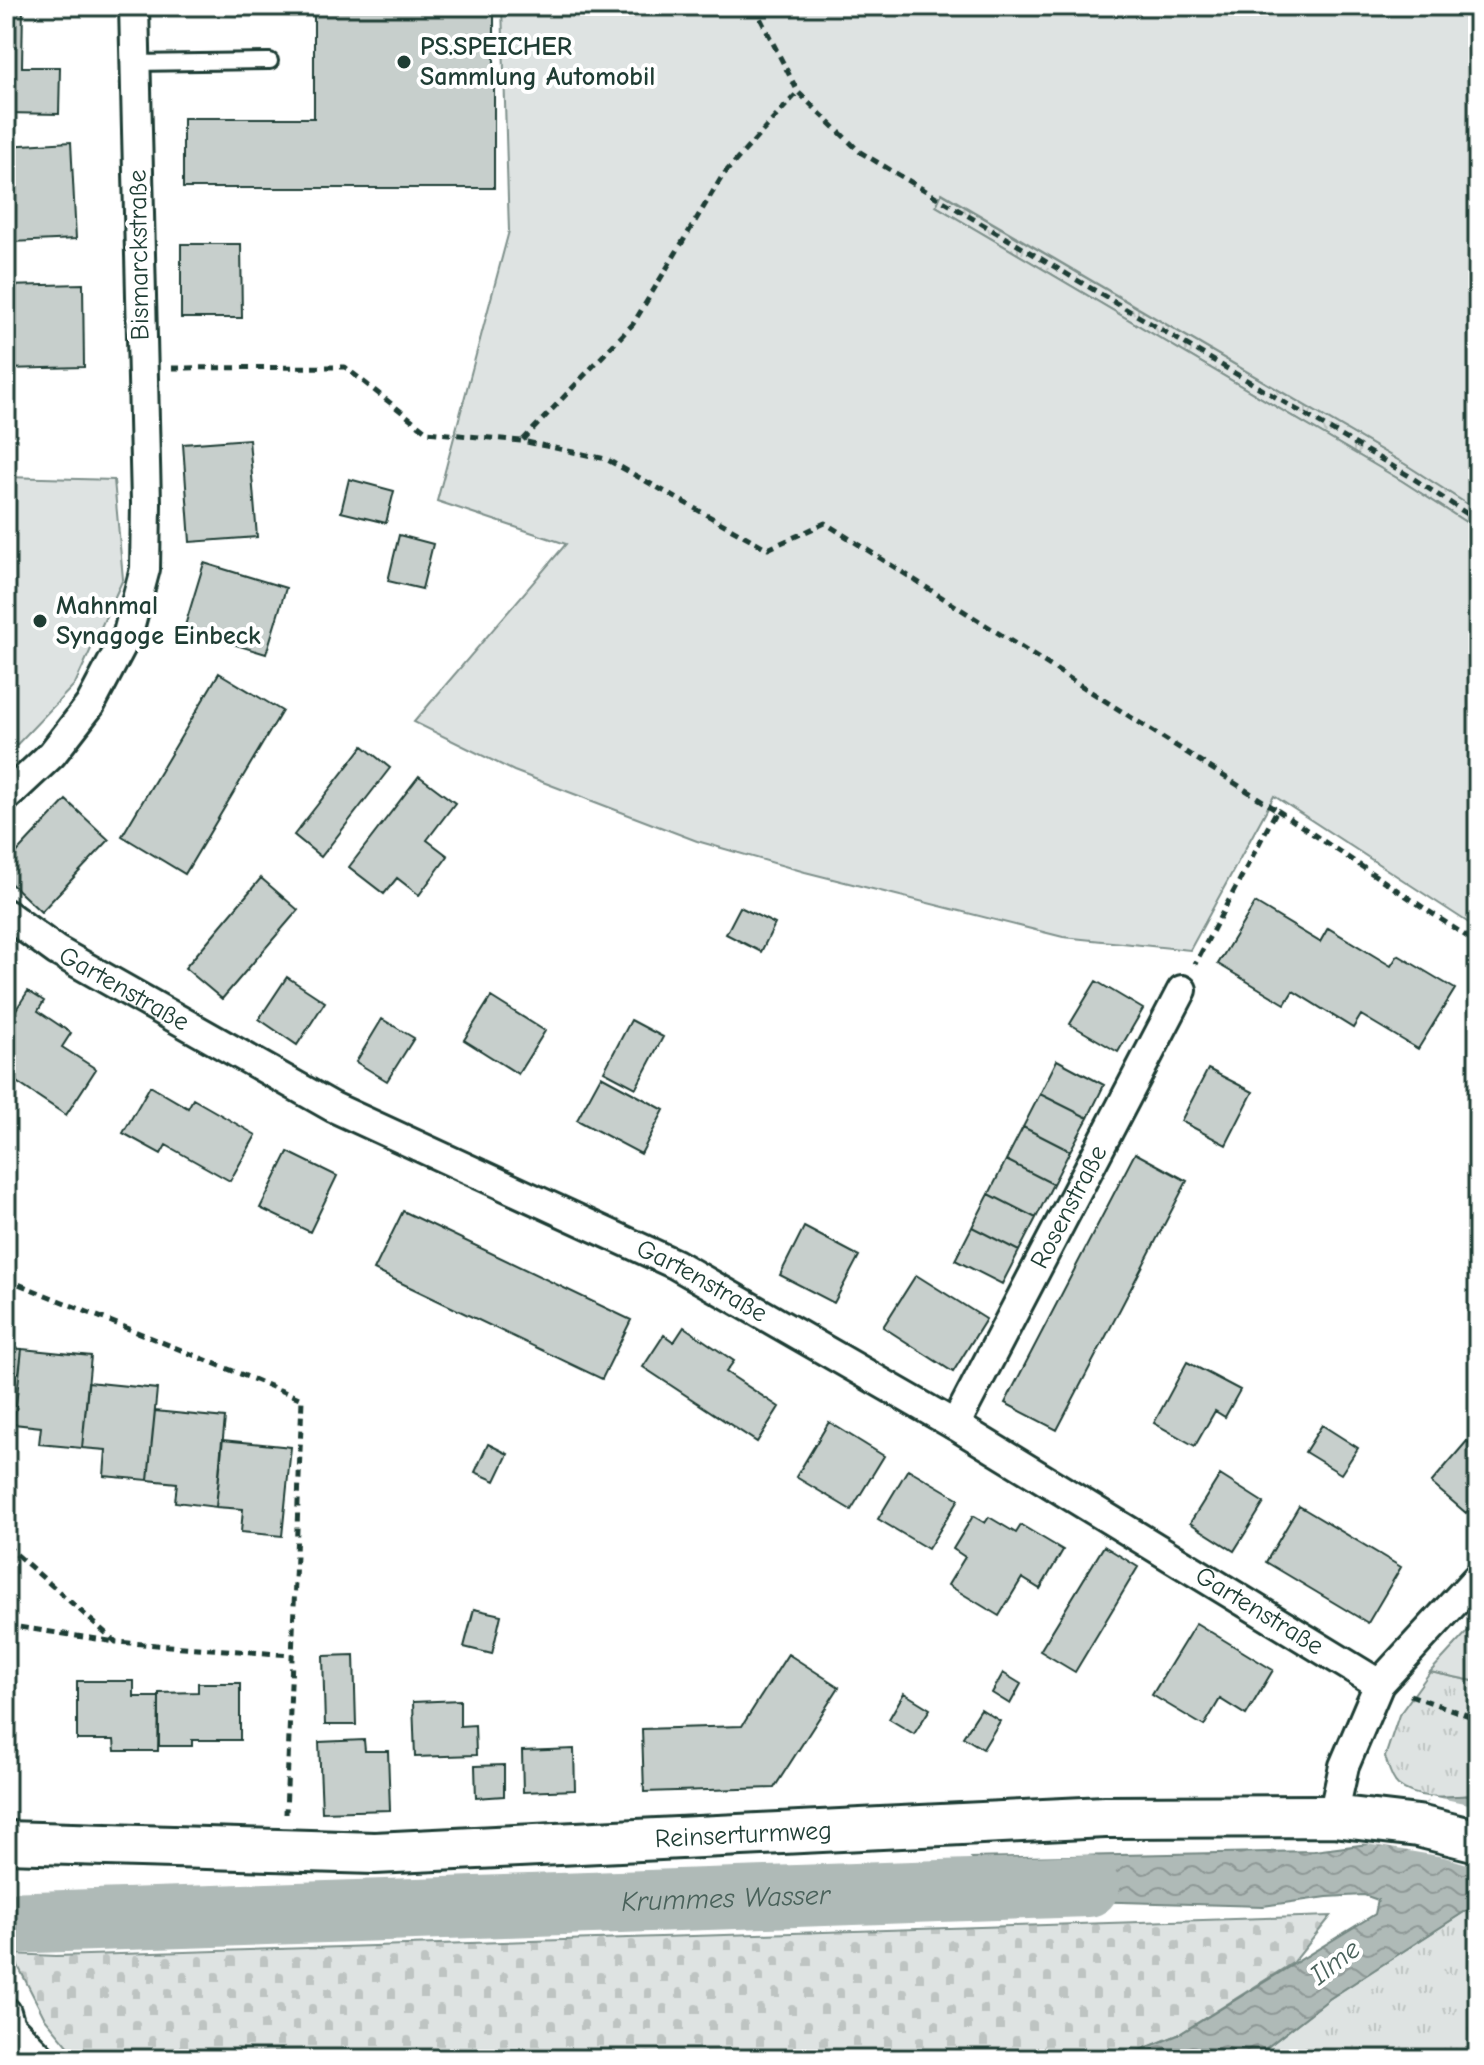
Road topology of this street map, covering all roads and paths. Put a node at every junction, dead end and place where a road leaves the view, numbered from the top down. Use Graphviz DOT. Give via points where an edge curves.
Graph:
graph roads {
  1 [pos="134,6"];
  2 [pos="754,6"];
  3 [pos="270,61"];
  4 [pos="135,63"];
  5 [pos="798,92"];
  6 [pos="142,369"];
  7 [pos="522,441"];
  8 [pos="1478,521"];
  9 [pos="6,797"];
  10 [pos="1277,810"];
  11 [pos="6,914"];
  12 [pos="1478,944"];
  13 [pos="1182,990"];
  14 [pos="6,1279"];
  15 [pos="955,1425"];
  16 [pos="6,1545"];
  17 [pos="1478,1577"];
  18 [pos="6,1625"];
  19 [pos="116,1642"];
  20 [pos="292,1655"];
  21 [pos="1379,1684"];
  22 [pos="1478,1719"];
  23 [pos="1333,1816"];
  24 [pos="1478,1841"];
  25 [pos="6,1842"];
  26 [pos="285,1851"];
  27 [pos="7,2023"];
  28 [pos="42,2059"];
  1 -- 4 [label="street, Bismarckstraße"];
  2 -- 5 [label="path"];
  3 -- 4 [label="lane"];
  4 -- 6 [label="street, Bismarckstraße"];
  5 -- 7 [label="path" via="723,175 633,324"];
  5 -- 8 [label="path" via="860,152"];
  6 -- 7 [label="path" via="345,367 427,432"];
  6 -- 9 [label="street, Bismarckstraße" via="145,569 128,633 90,705 52,754"];
  7 -- 10 [label="path" via="606,459 768,549 825,523"];
  10 -- 12 [label="path"];
  10 -- 13 [label="path"];
  11 -- 15 [label="street, Gartenstraße" via="57,951 333,1107 675,1264"];
  13 -- 15 [label="street, Rosenstraße"];
  14 -- 20 [label="path" via="302,1399"];
  15 -- 21 [label="street, Gartenstraße"];
  16 -- 19 [label="path"];
  17 -- 21 [label="street"];
  18 -- 19 [label="path"];
  19 -- 20 [label="path"];
  20 -- 26 [label="path"];
  21 -- 22 [label="path"];
  21 -- 23 [label="street" via="1344,1766"];
  23 -- 24 [label="main road, Reinserturmweg" via="1418,1826"];
  23 -- 26 [label="main road, Reinserturmweg" via="1105,1817 375,1853"];
  25 -- 26 [label="main road, Reinserturmweg"];
  27 -- 28 [label="street"];
}
